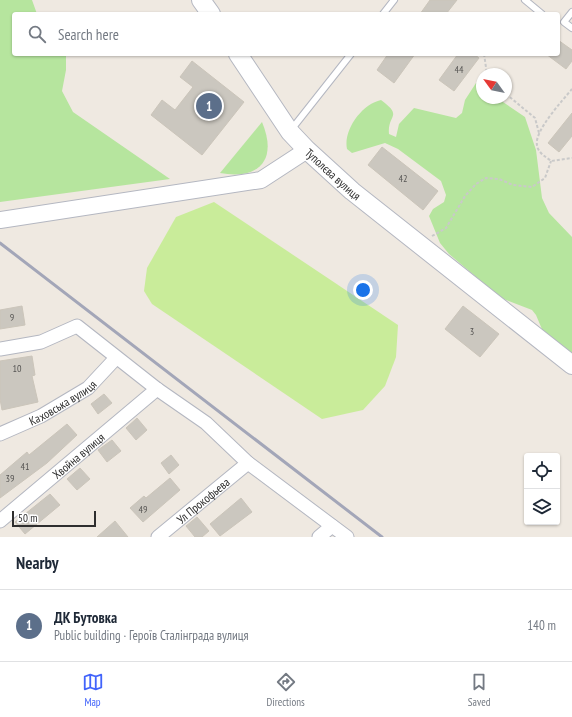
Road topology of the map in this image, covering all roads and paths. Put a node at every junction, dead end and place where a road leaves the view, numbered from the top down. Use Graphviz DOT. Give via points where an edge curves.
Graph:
graph roads {
  1 [pos="202,0"];
  2 [pos="394,0"];
  3 [pos="525,0"];
  4 [pos="210,12"];
  5 [pos="385,12"];
  6 [pos="540,12"];
  7 [pos="572,12"];
  8 [pos="561,23"];
  9 [pos="572,28"];
  10 [pos="239,56"];
  11 [pos="349,56"];
  12 [pos="484,56"];
  13 [pos="486,68"];
  14 [pos="572,89"];
  15 [pos="512,99"];
  16 [pos="290,132"];
  17 [pos="539,133"];
  18 [pos="307,150"];
  19 [pos="572,158"];
  20 [pos="551,161"];
  21 [pos="0,220"];
  22 [pos="419,244"];
  23 [pos="0,349"];
  24 [pos="116,358"];
  25 [pos="572,365"];
  26 [pos="157,390"];
  27 [pos="0,434"];
  28 [pos="248,463"];
  29 [pos="0,521"];
  30 [pos="332,526"];
  31 [pos="158,537"];
  32 [pos="319,537"];
  33 [pos="347,537"];
  1 -- 4 [label="main road"];
  2 -- 5 [label="lane"];
  3 -- 6 [label="lane"];
  7 -- 8 [label="lane"];
  8 -- 9 [label="lane"];
  10 -- 16 [label="main road"];
  11 -- 16 [label="lane"];
  12 -- 13 [label="path"];
  14 -- 17 [label="path"];
  15 -- 17 [label="path" via="535,118"];
  16 -- 18 [label="main road"];
  17 -- 20 [label="path" via="536,143 539,152"];
  18 -- 21 [label="street, Туполєва вулиця" via="261,180"];
  18 -- 22 [label="main road, Туполєва вулиця" via="352,191"];
  19 -- 20 [label="path"];
  20 -- 22 [label="path" via="545,178 532,187 486,178 476,184 465,196 446,228"];
  22 -- 25 [label="main road, Туполєва вулиця"];
  23 -- 24 [label="street" via="41,342 77,326"];
  24 -- 26 [label="street"];
  24 -- 27 [label="street, Каховська вулиця" via="88,388 41,416"];
  26 -- 28 [label="street" via="206,423"];
  26 -- 29 [label="street, Хвойна вулиця"];
  28 -- 30 [label="street"];
  28 -- 31 [label="street, Ул Прокофьева"];
  30 -- 32 [label="street"];
  30 -- 33 [label="street"];
}
